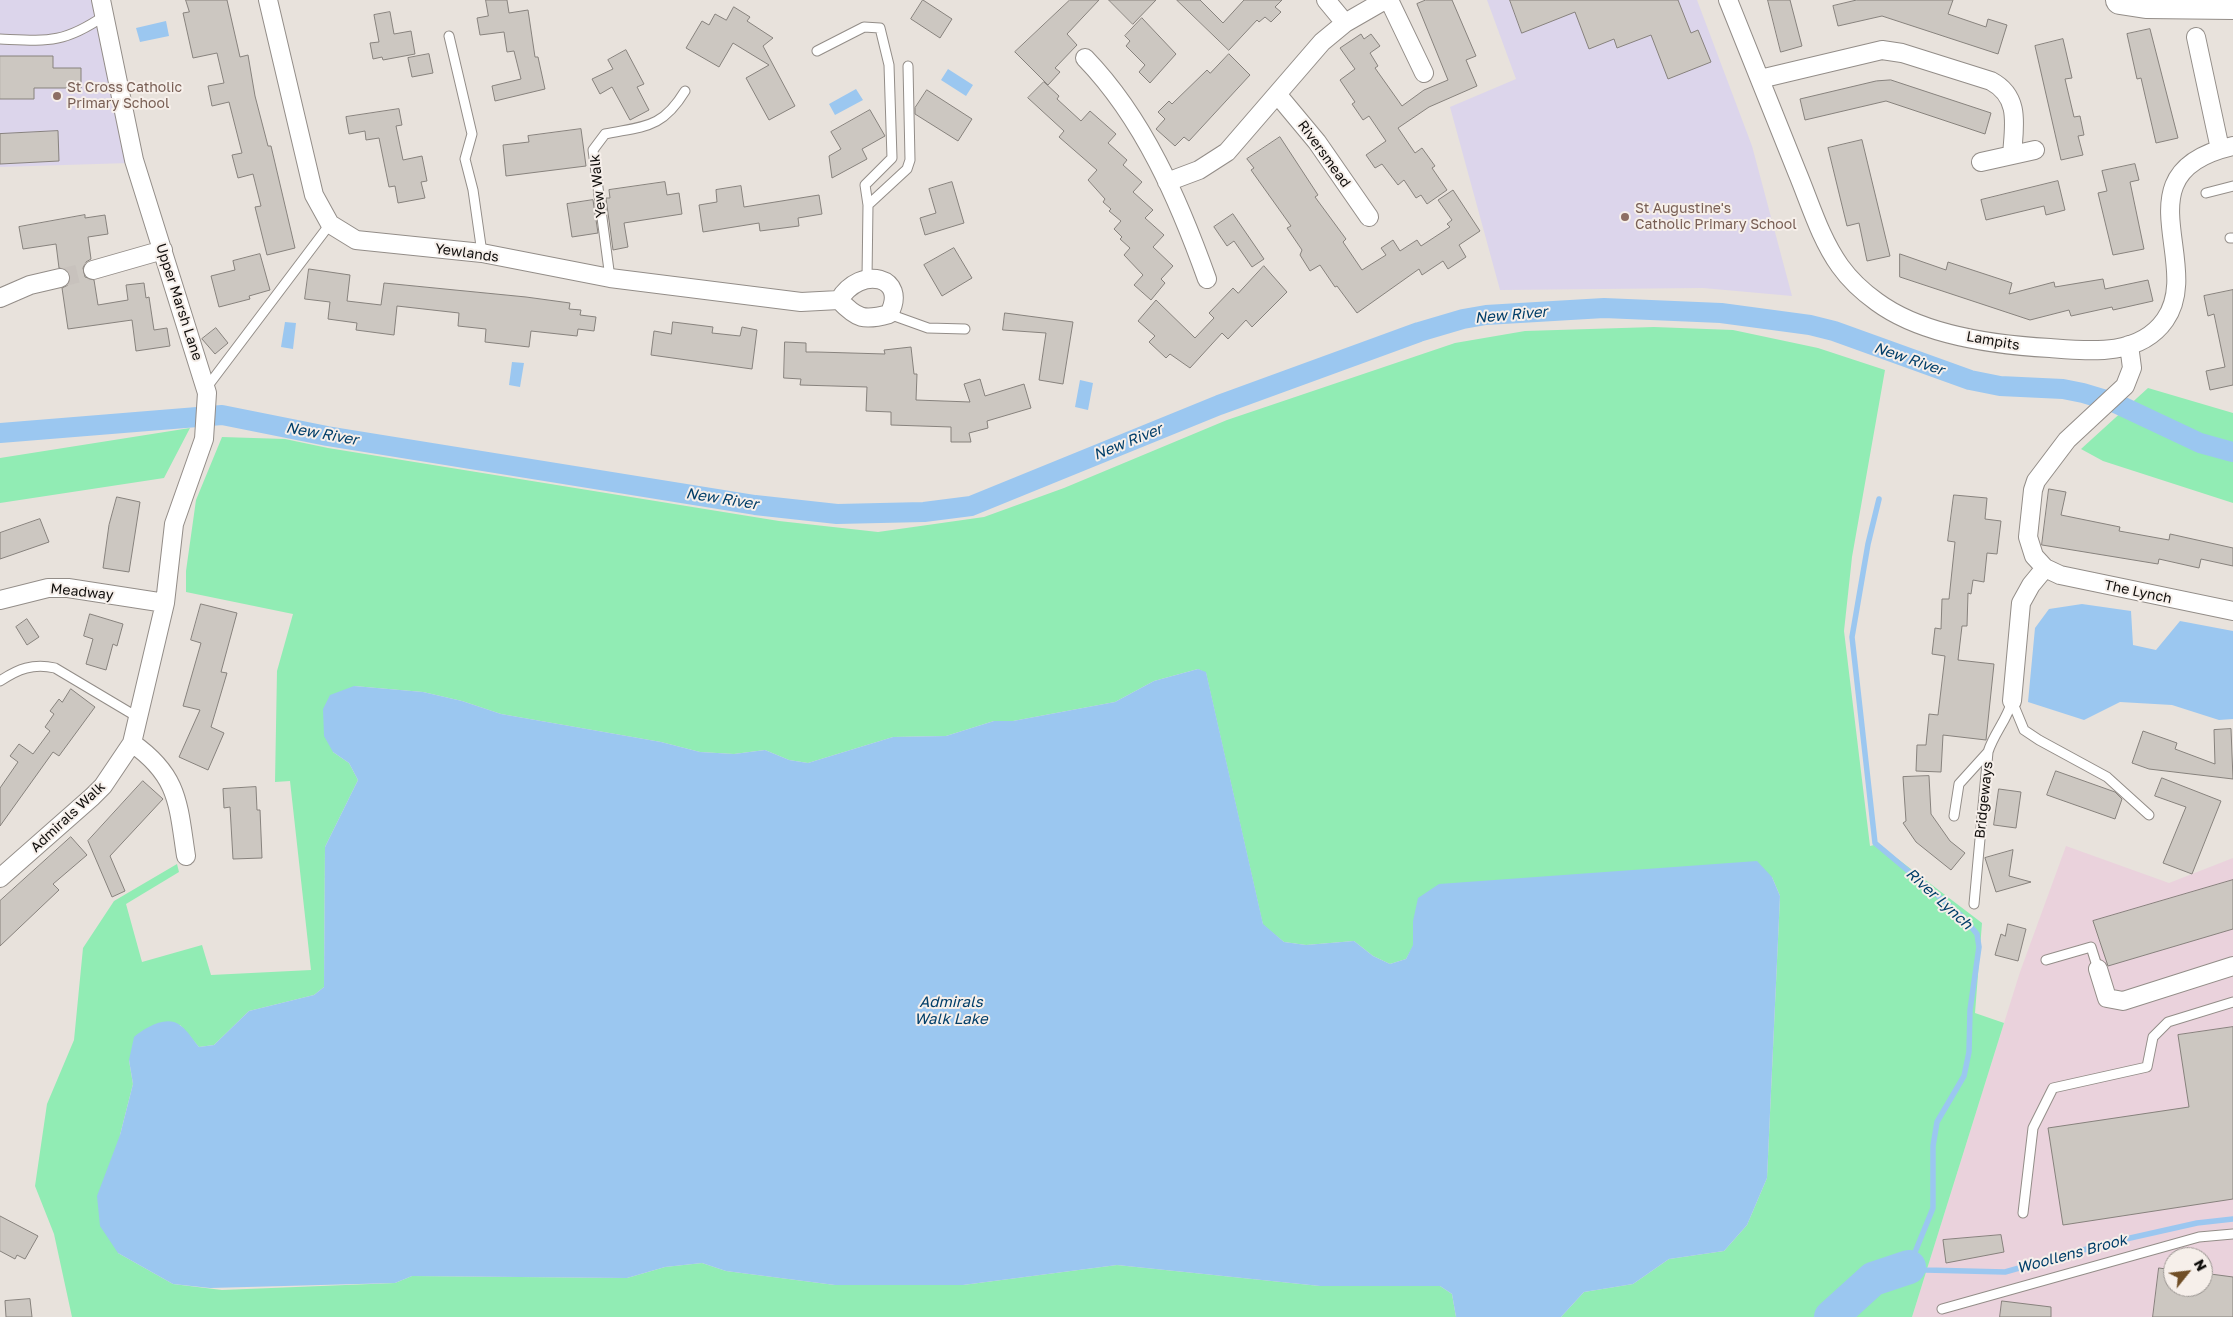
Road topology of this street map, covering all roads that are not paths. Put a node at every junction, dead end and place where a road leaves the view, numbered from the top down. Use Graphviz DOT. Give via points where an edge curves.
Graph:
graph roads {
  1 [pos="268,0"];
  2 [pos="1326,0"];
  3 [pos="1384,0"];
  4 [pos="1389,0"];
  5 [pos="1728,0"];
  6 [pos="2120,0"];
  7 [pos="2233,6"];
  8 [pos="102,8"];
  9 [pos="1345,23"];
  10 [pos="449,36"];
  11 [pos="2196,37"];
  12 [pos="0,39"];
  13 [pos="817,51"];
  14 [pos="1085,58"];
  15 [pos="908,66"];
  16 [pos="1424,74"];
  17 [pos="1760,79"];
  18 [pos="685,91"];
  19 [pos="1277,94"];
  20 [pos="2226,148"];
  21 [pos="2035,150"];
  22 [pos="2012,155"];
  23 [pos="1981,162"];
  24 [pos="1167,182"];
  25 [pos="2233,186"];
  26 [pos="2206,193"];
  27 [pos="868,205"];
  28 [pos="1369,217"];
  29 [pos="330,224"];
  30 [pos="163,250"];
  31 [pos="482,253"];
  32 [pos="93,270"];
  33 [pos="60,278"];
  34 [pos="610,278"];
  35 [pos="867,278"];
  36 [pos="1208,279"];
  37 [pos="0,298"];
  38 [pos="839,300"];
  39 [pos="889,314"];
  40 [pos="965,329"];
  41 [pos="2129,346"];
  42 [pos="207,390"];
  43 [pos="2045,568"];
  44 [pos="0,600"];
  45 [pos="164,604"];
  46 [pos="2233,612"];
  47 [pos="0,681"];
  48 [pos="2012,701"];
  49 [pos="139,718"];
  50 [pos="132,743"];
  51 [pos="1988,752"];
  52 [pos="2149,815"];
  53 [pos="1954,816"];
  54 [pos="186,856"];
  55 [pos="0,878"];
  56 [pos="1974,904"];
  57 [pos="2046,960"];
  58 [pos="2233,966"];
  59 [pos="2098,969"];
  60 [pos="2233,1002"];
  61 [pos="2024,1213"];
  62 [pos="2233,1234"];
  63 [pos="1942,1308"];
  1 -- 29 [label="street, Yewlands" via="314,195"];
  2 -- 9 [label="street"];
  3 -- 9 [label="street"];
  4 -- 16 [label="street"];
  5 -- 17 [label="street, Lampits"];
  6 -- 7 [label="main road" via="2146,4"];
  8 -- 12 [label="lane" via="81,32 50,41"];
  8 -- 30 [label="street, Upper Marsh Lane" via="134,160"];
  9 -- 19 [label="street" via="1322,42"];
  10 -- 31 [label="lane" via="472,134 465,159"];
  11 -- 20 [label="street, Lampits"];
  13 -- 27 [label="lane" via="864,27 880,28 889,65 892,158 865,185"];
  14 -- 24 [label="street" via="1114,92"];
  15 -- 27 [label="lane" via="910,160 907,169"];
  17 -- 22 [label="street" via="1877,51 1902,53 2001,86 2014,107"];
  17 -- 41 [label="street, Lampits" via="1826,243 1850,278 1875,301 1909,319 1957,335 2004,345 2089,350"];
  18 -- 34 [label="lane, Yew Walk" via="673,110 654,124 605,134 593,150"];
  19 -- 24 [label="street" via="1227,152 1199,170"];
  19 -- 28 [label="street, Riversmead" via="1311,134"];
  20 -- 41 [label="street, Lampits" via="2198,158 2185,171 2173,192 2170,218 2176,298 2165,320 2153,333"];
  21 -- 22 [label="street"];
  22 -- 23 [label="street"];
  24 -- 36 [label="street"];
  25 -- 26 [label="lane"];
  27 -- 35 [label="lane"];
  29 -- 31 [label="street, Yewlands" via="356,240"];
  29 -- 42 [label="lane"];
  30 -- 32 [label="street"];
  30 -- 42 [label="street, Upper Marsh Lane"];
  31 -- 34 [label="street, Yewlands"];
  33 -- 37 [label="street" via="30,285"];
  34 -- 38 [label="street, Yewlands" via="801,302"];
  35 -- 38 [label="street" via="846,288"];
  35 -- 39 [label="street" via="882,280 893,290 895,302"];
  38 -- 39 [label="street" via="851,313 864,318"];
  39 -- 40 [label="lane" via="928,328"];
  41 -- 43 [label="street" via="2132,368 2125,386 2060,447 2033,490 2028,537 2034,556"];
  42 -- 45 [label="street, Upper Marsh Lane" via="204,439 174,524"];
  43 -- 46 [label="street, The Lynch" via="2060,575"];
  43 -- 48 [label="street" via="2021,603"];
  44 -- 45 [label="street, Meadway" via="48,588 68,588"];
  45 -- 49 [label="street, Admirals Walk"];
  47 -- 49 [label="lane" via="24,668 40,665 55,668"];
  48 -- 51 [label="lane, Bridgeways" via="2008,717 1996,732"];
  48 -- 52 [label="lane" via="2024,730 2107,777"];
  49 -- 50 [label="street, Admirals Walk"];
  50 -- 54 [label="street" via="159,765 172,785"];
  50 -- 55 [label="street, Admirals Walk" via="92,798"];
  51 -- 53 [label="lane" via="1959,784"];
  51 -- 56 [label="lane, Bridgeways"];
  57 -- 59 [label="lane" via="2091,947"];
  58 -- 59 [label="street" via="2123,1001 2106,998"];
  60 -- 61 [label="lane" via="2168,1022 2153,1037 2147,1067 2053,1088 2033,1128"];
  62 -- 63 [label="lane" via="2199,1237"];
}
